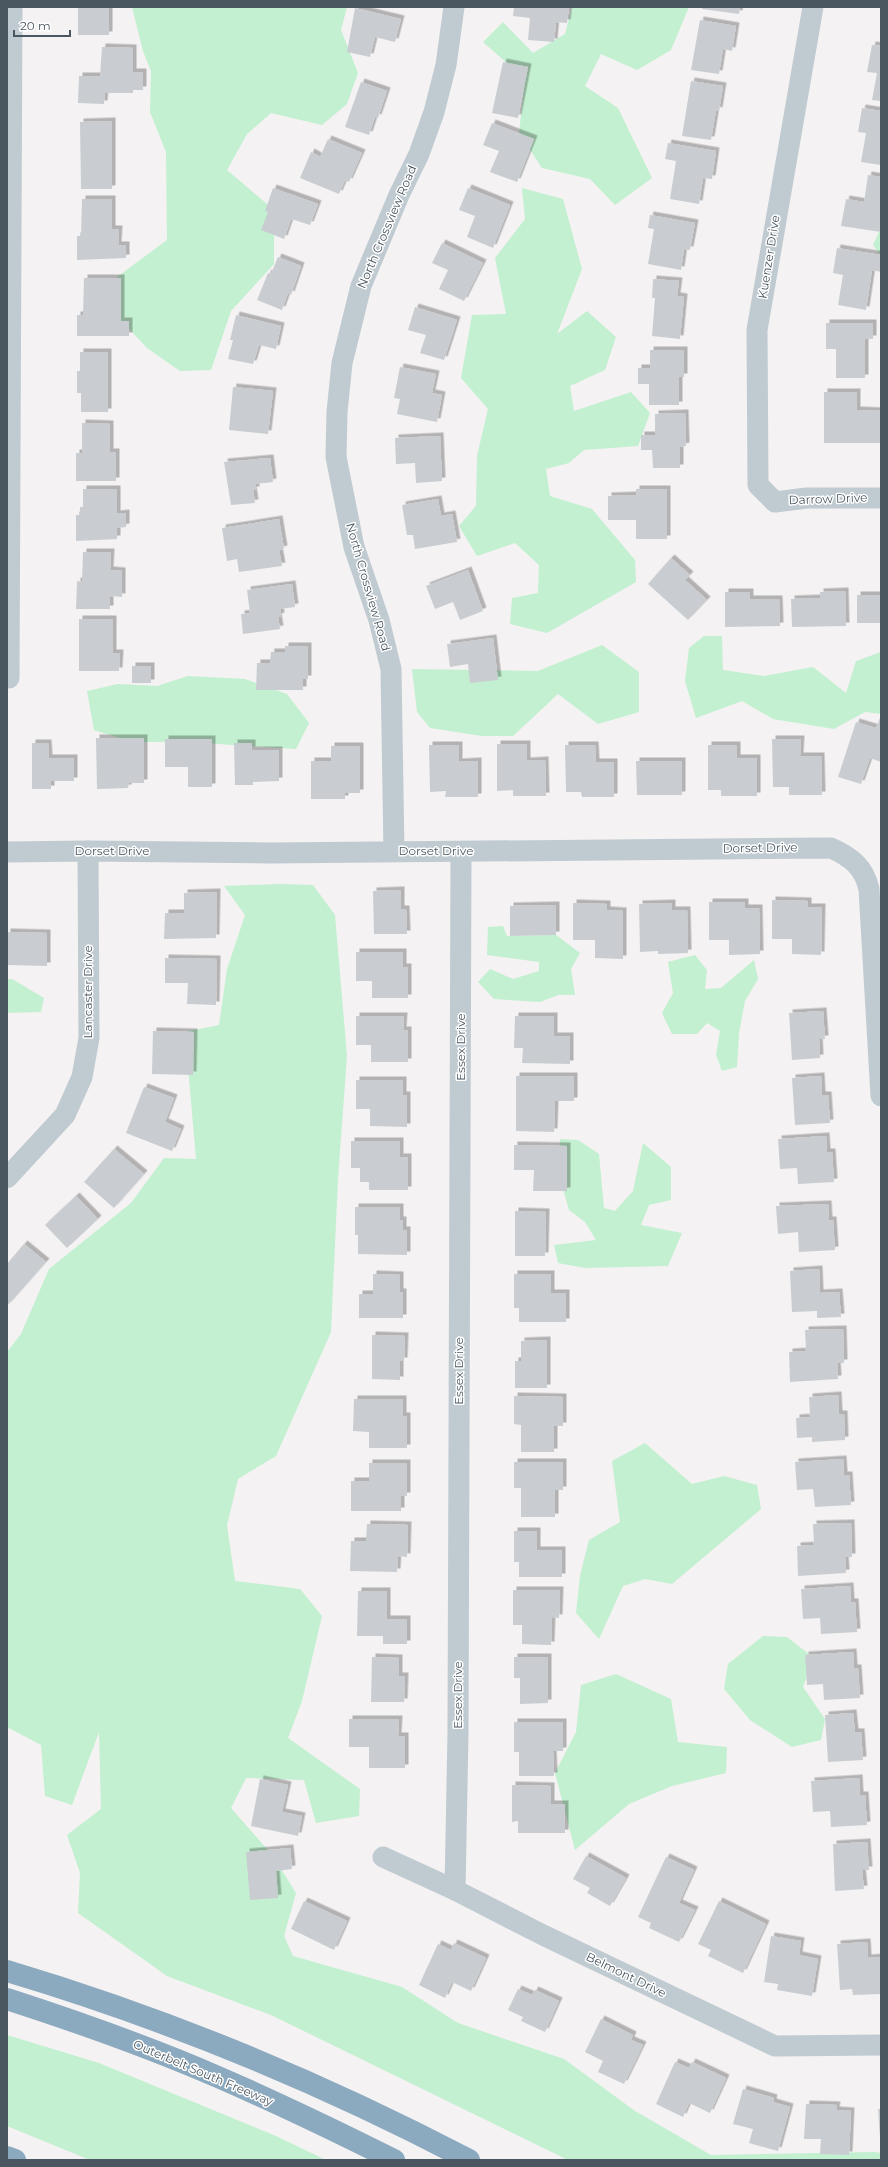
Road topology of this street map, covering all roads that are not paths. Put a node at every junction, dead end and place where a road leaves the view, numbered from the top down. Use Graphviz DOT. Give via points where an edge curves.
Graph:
graph roads {
  1 [pos="12,7"];
  2 [pos="454,7"];
  3 [pos="812,7"];
  4 [pos="881,498"];
  5 [pos="775,502"];
  6 [pos="10,678"];
  7 [pos="88,851"];
  8 [pos="394,851"];
  9 [pos="7,852"];
  10 [pos="461,852"];
  11 [pos="881,1096"];
  12 [pos="7,1178"];
  13 [pos="383,1857"];
  14 [pos="455,1890"];
  15 [pos="7,1971"];
  16 [pos="7,1999"];
  17 [pos="881,2045"];
  18 [pos="7,2157"];
  19 [pos="15,2160"];
  20 [pos="394,2160"];
  21 [pos="469,2160"];
  1 -- 6 [label="street"];
  2 -- 8 [label="street, North Crossview Road" via="446,65 434,112 419,154 361,286 342,363 337,412 336,457 354,547 379,620 391,669"];
  3 -- 5 [label="street, Kuenzer Drive" via="757,330 758,485"];
  4 -- 5 [label="street, Darrow Drive" via="807,498"];
  7 -- 8 [label="street, Dorset Drive"];
  7 -- 9 [label="street, Dorset Drive"];
  7 -- 12 [label="street, Lancaster Drive" via="89,1038 82,1077 65,1115"];
  8 -- 10 [label="street, Dorset Drive"];
  10 -- 11 [label="street, Dorset Drive" via="831,848 847,855 866,876 869,889"];
  10 -- 14 [label="street, Essex Drive" via="458,1733"];
  13 -- 14 [label="street, Belmont Drive"];
  14 -- 17 [label="street, Belmont Drive" via="775,2046"];
  15 -- 21 [label="highway" via="154,2018 240,2052 401,2125"];
  16 -- 20 [label="highway, Outerbelt South Freeway" via="140,2045 218,2077"];
  18 -- 19 [label="highway"];
}
